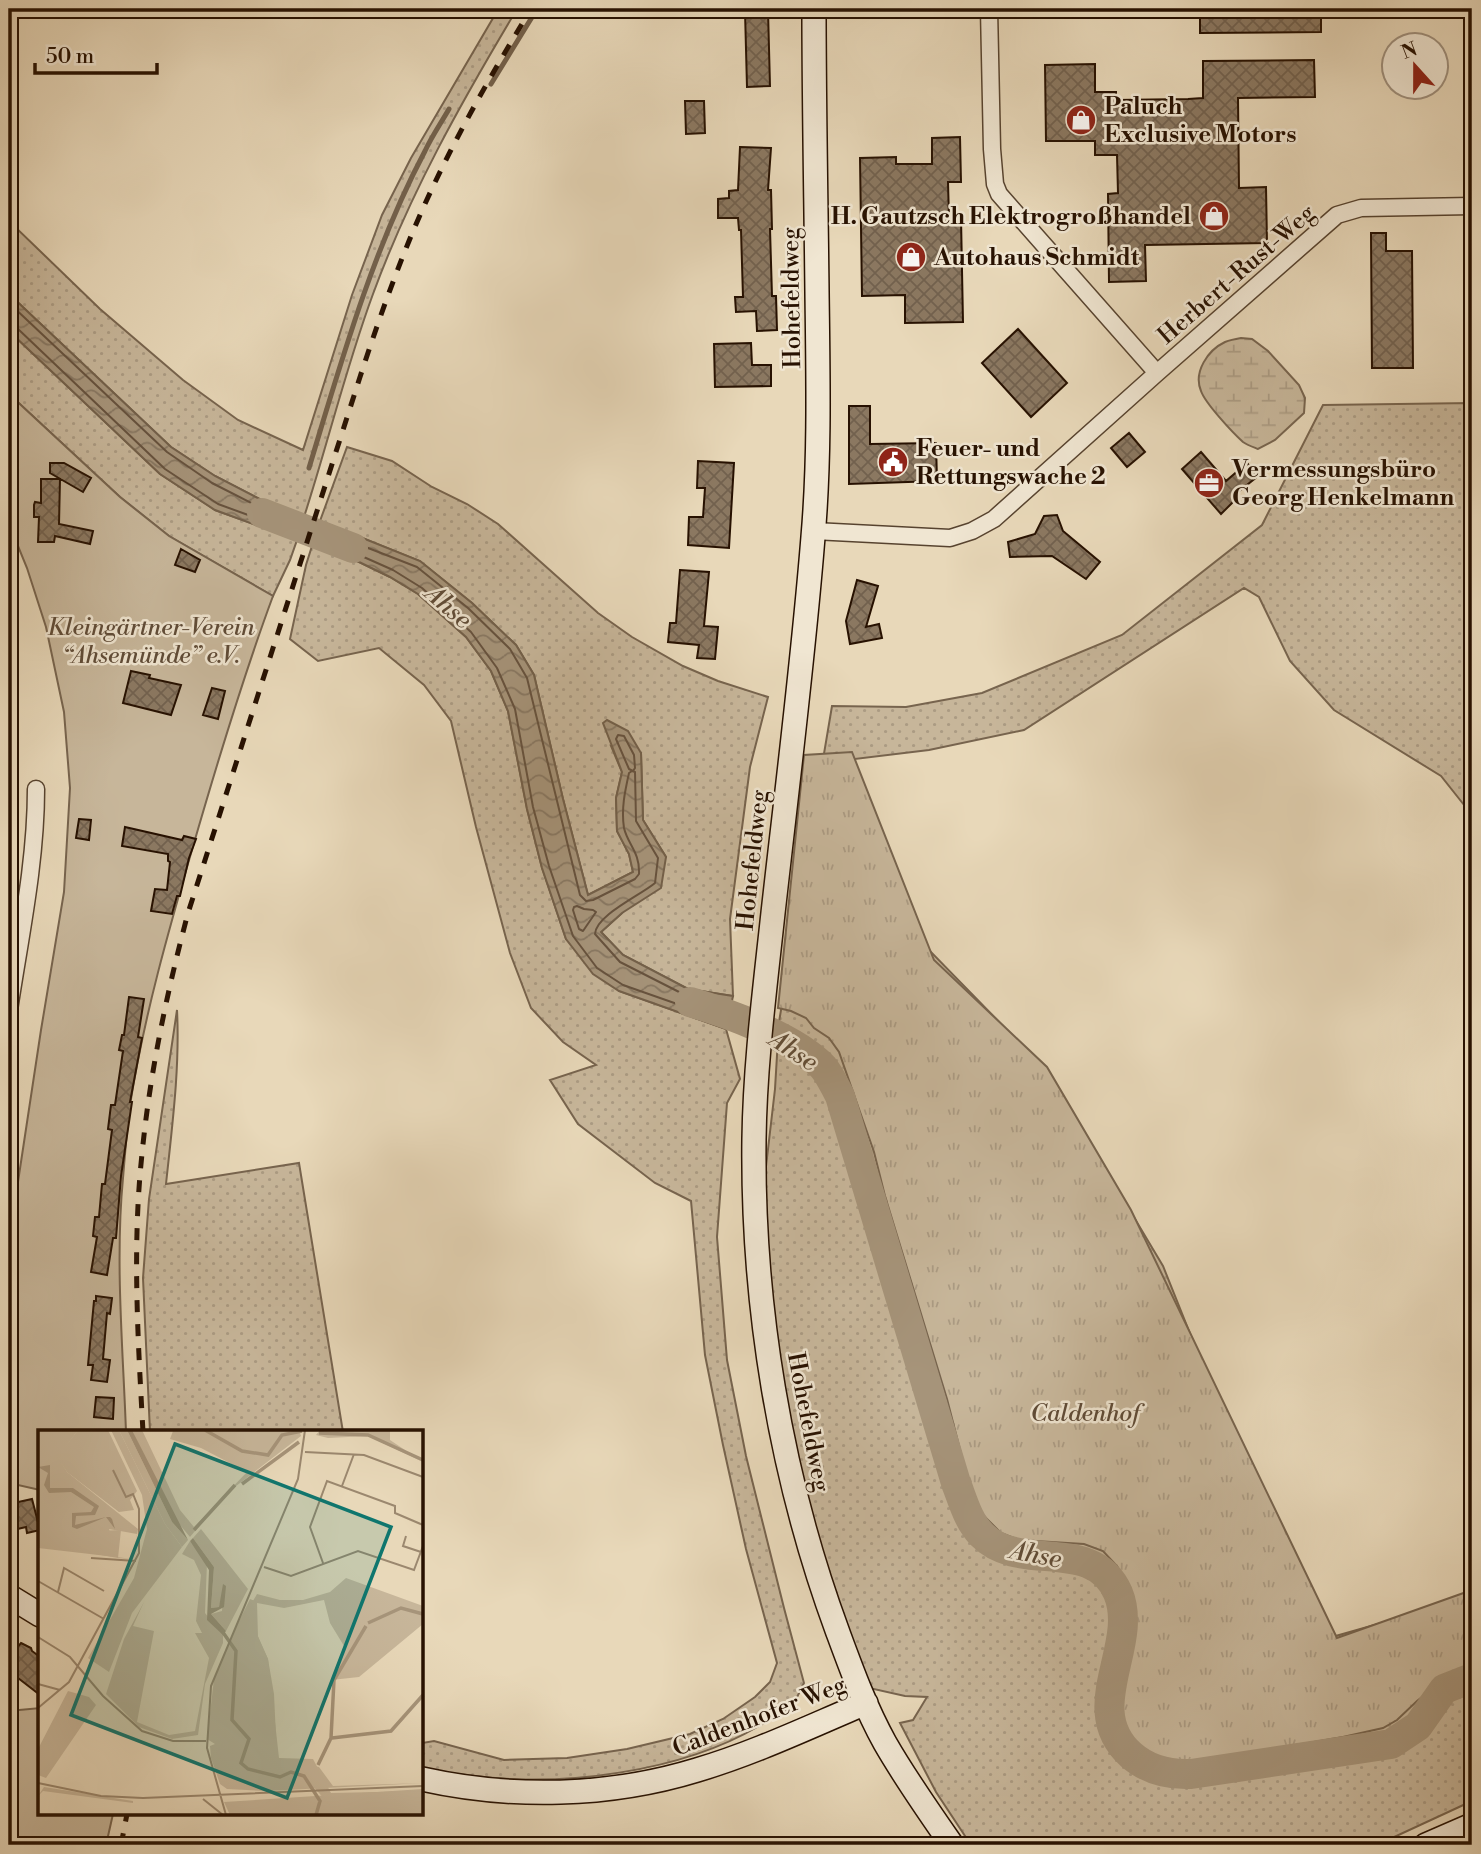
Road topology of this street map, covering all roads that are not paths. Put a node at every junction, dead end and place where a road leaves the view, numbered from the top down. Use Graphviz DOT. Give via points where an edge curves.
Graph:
graph roads {
  1 [pos="814,9"];
  2 [pos="989,9"];
  3 [pos="1472,206"];
  4 [pos="1157,373"];
  5 [pos="814,531"];
  6 [pos="36,789"];
  7 [pos="9,1010"];
  8 [pos="9,1596"];
  9 [pos="38,1614"];
  10 [pos="866,1703"];
  11 [pos="424,1779"];
  12 [pos="1472,1825"];
  13 [pos="952,1845"];
  14 [pos="1426,1845"];
  1 -- 5 [label="main road, Hohefeldweg" via="819,410"];
  2 -- 4 [label="street, Herbert-Rust-Weg" via="992,149 999,194"];
  3 -- 4 [label="street, Herbert-Rust-Weg" via="1361,208 1337,215"];
  4 -- 5 [label="street, Herbert-Rust-Weg" via="994,519 972,531 950,538"];
  5 -- 10 [label="main road, Hohefeldweg" via="758,1079 754,1138 760,1282 782,1433 805,1532 823,1593"];
  6 -- 7 [label="street" via="35,836"];
  8 -- 9 [label="main road"];
  10 -- 11 [label="main road, Caldenhofer Weg" via="743,1755 668,1778 612,1788 494,1791"];
  10 -- 13 [label="main road, Caldenhofer Weg" via="884,1741"];
  12 -- 14 [label="main road"];
}
